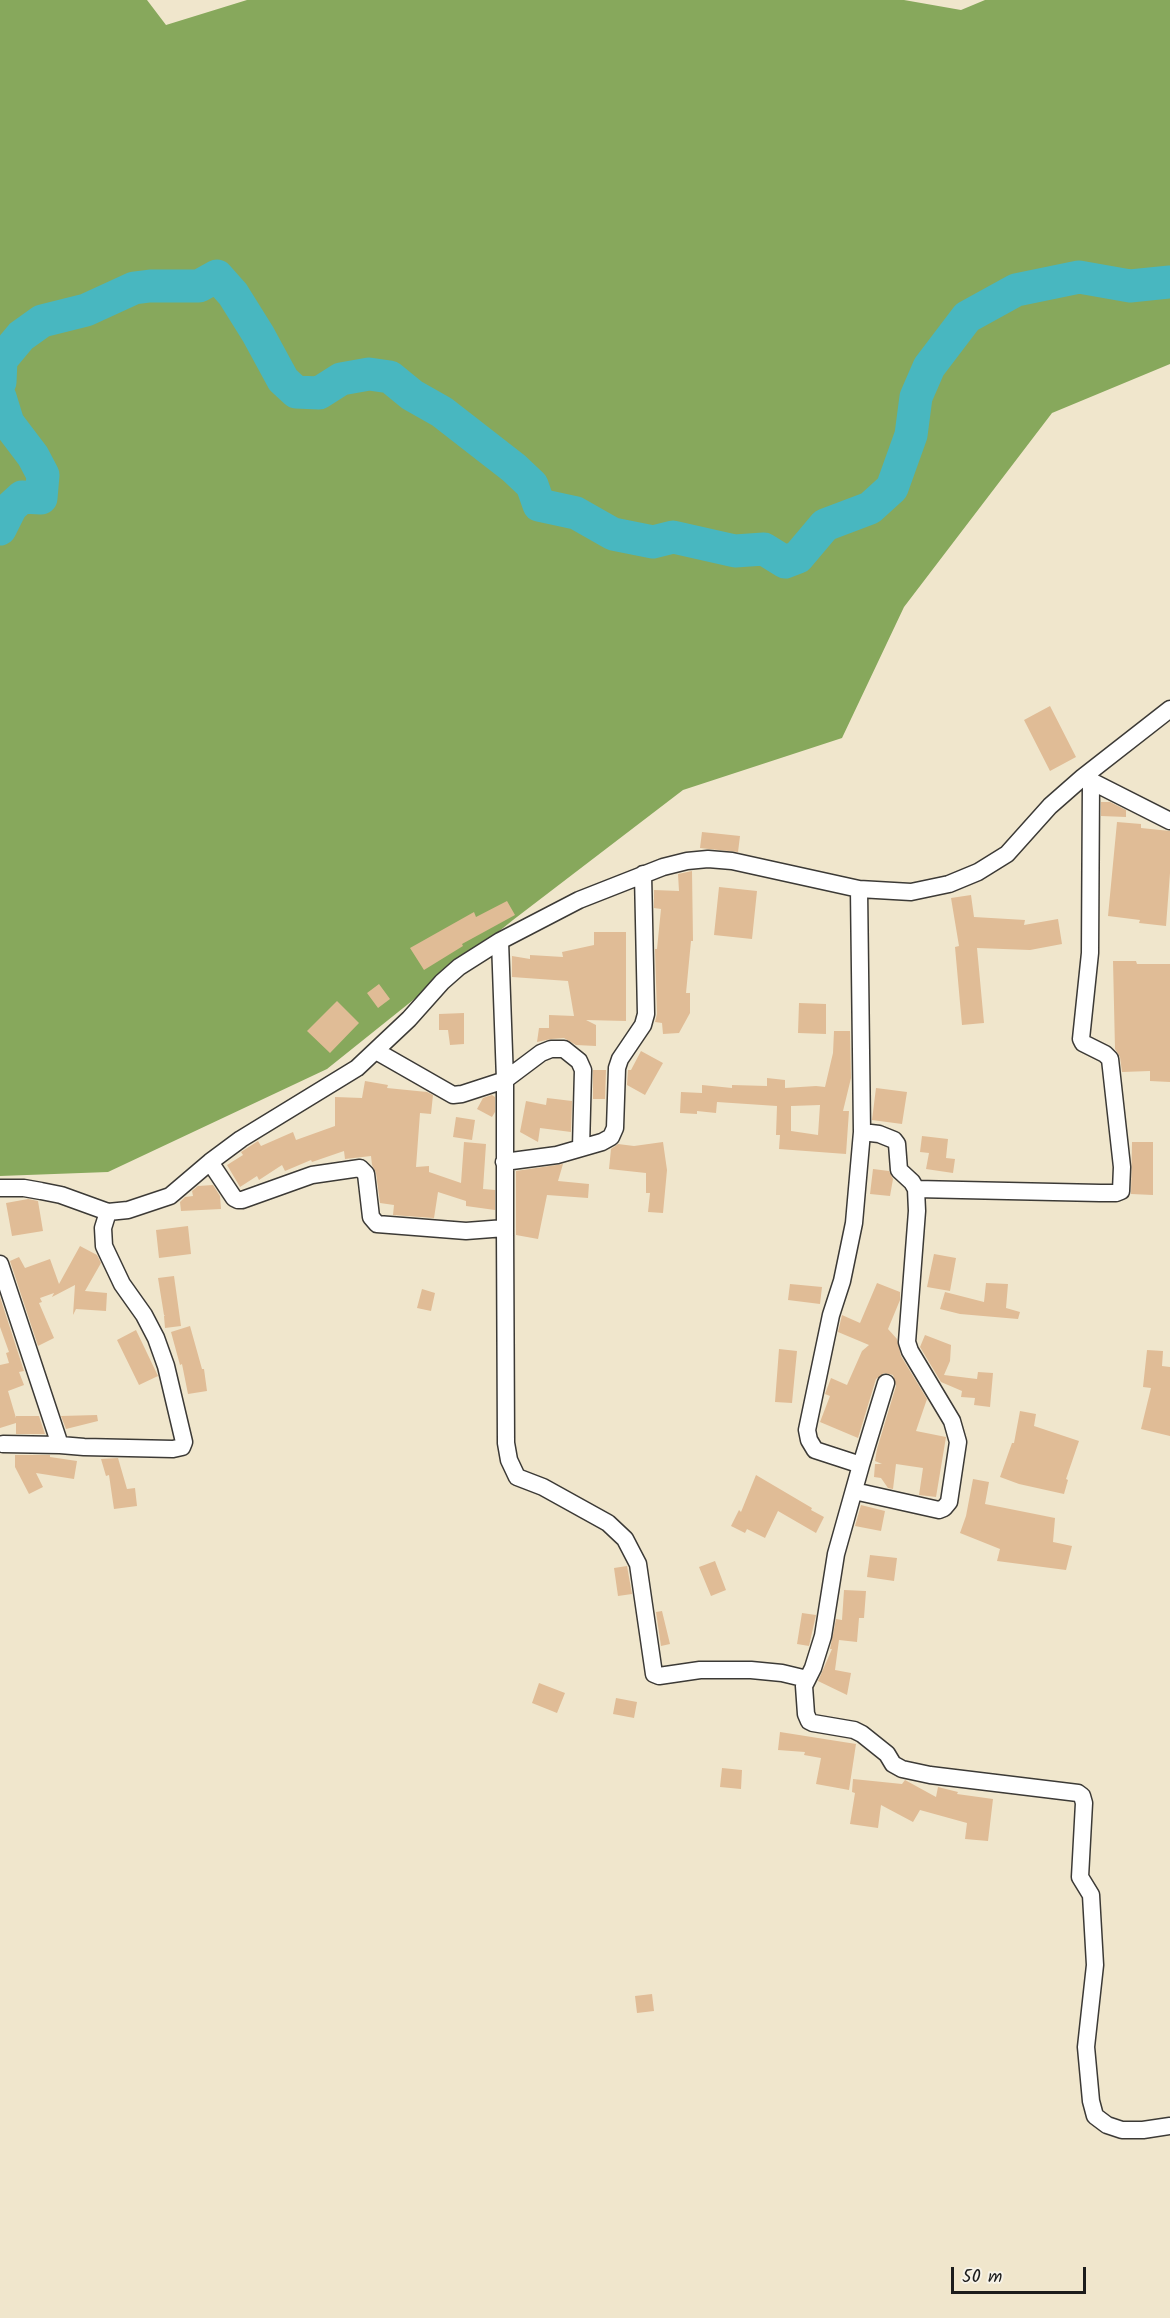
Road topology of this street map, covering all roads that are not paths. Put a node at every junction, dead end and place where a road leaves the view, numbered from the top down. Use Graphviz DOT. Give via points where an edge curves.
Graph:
graph roads {
  1 [pos="1170,708"];
  2 [pos="1087,779"];
  3 [pos="1170,821"];
  4 [pos="643,874"];
  5 [pos="859,889"];
  6 [pos="500,941"];
  7 [pos="376,1051"];
  8 [pos="505,1080"];
  9 [pos="862,1132"];
  10 [pos="581,1148"];
  11 [pos="210,1162"];
  12 [pos="504,1162"];
  13 [pos="0,1188"];
  14 [pos="916,1189"];
  15 [pos="108,1212"];
  16 [pos="506,1228"];
  17 [pos="0,1264"];
  18 [pos="886,1383"];
  19 [pos="3,1444"];
  20 [pos="60,1445"];
  21 [pos="861,1466"];
  22 [pos="854,1491"];
  23 [pos="807,1679"];
  24 [pos="1170,2126"];
  1 -- 2 [label="street"];
  2 -- 3 [label="street"];
  2 -- 5 [label="street" via="1050,806 1007,854 978,872 949,884 911,892"];
  2 -- 14 [label="street" via="1090,953 1081,1039 1110,1059 1121,1191 1100,1194"];
  4 -- 5 [label="street" via="687,861 724,860"];
  4 -- 6 [label="street" via="579,900"];
  4 -- 10 [label="street" via="646,1014 617,1068 615,1128 611,1137"];
  5 -- 9 [label="street"];
  6 -- 7 [label="street" via="459,967"];
  6 -- 8 [label="street"];
  7 -- 8 [label="street" via="453,1095"];
  7 -- 11 [label="street" via="357,1068"];
  8 -- 10 [label="street" via="532,1058 551,1049 573,1054 583,1070"];
  8 -- 12 [label="street"];
  9 -- 14 [label="street" via="894,1140 899,1170"];
  9 -- 21 [label="street" via="854,1223 807,1430 815,1450"];
  10 -- 12 [label="street"];
  11 -- 15 [label="street" via="170,1196 128,1210"];
  11 -- 16 [label="street" via="238,1200 312,1175 360,1168 366,1174 371,1217 377,1224 466,1231"];
  12 -- 16 [label="street"];
  13 -- 15 [label="street" via="61,1195"];
  14 -- 22 [label="street" via="908,1342 956,1431 958,1442 949,1502 939,1510"];
  15 -- 20 [label="street" via="103,1228 104,1246 122,1284 156,1338 184,1442 182,1447 173,1449"];
  16 -- 23 [label="street" via="506,1443 517,1477 543,1486 608,1523 625,1539 638,1564 654,1674 751,1670"];
  17 -- 20 [label="street"];
  18 -- 21 [label="street"];
  19 -- 20 [label="street"];
  21 -- 22 [label="street"];
  22 -- 23 [label="street" via="836,1554 823,1636"];
  23 -- 24 [label="street" via="804,1692 809,1721 862,1734 896,1767 930,1775 1078,1793 1084,1798 1080,1877 1090,1895 1095,1965 1086,2047 1091,2101 1095,2116 1122,2130"];
}
